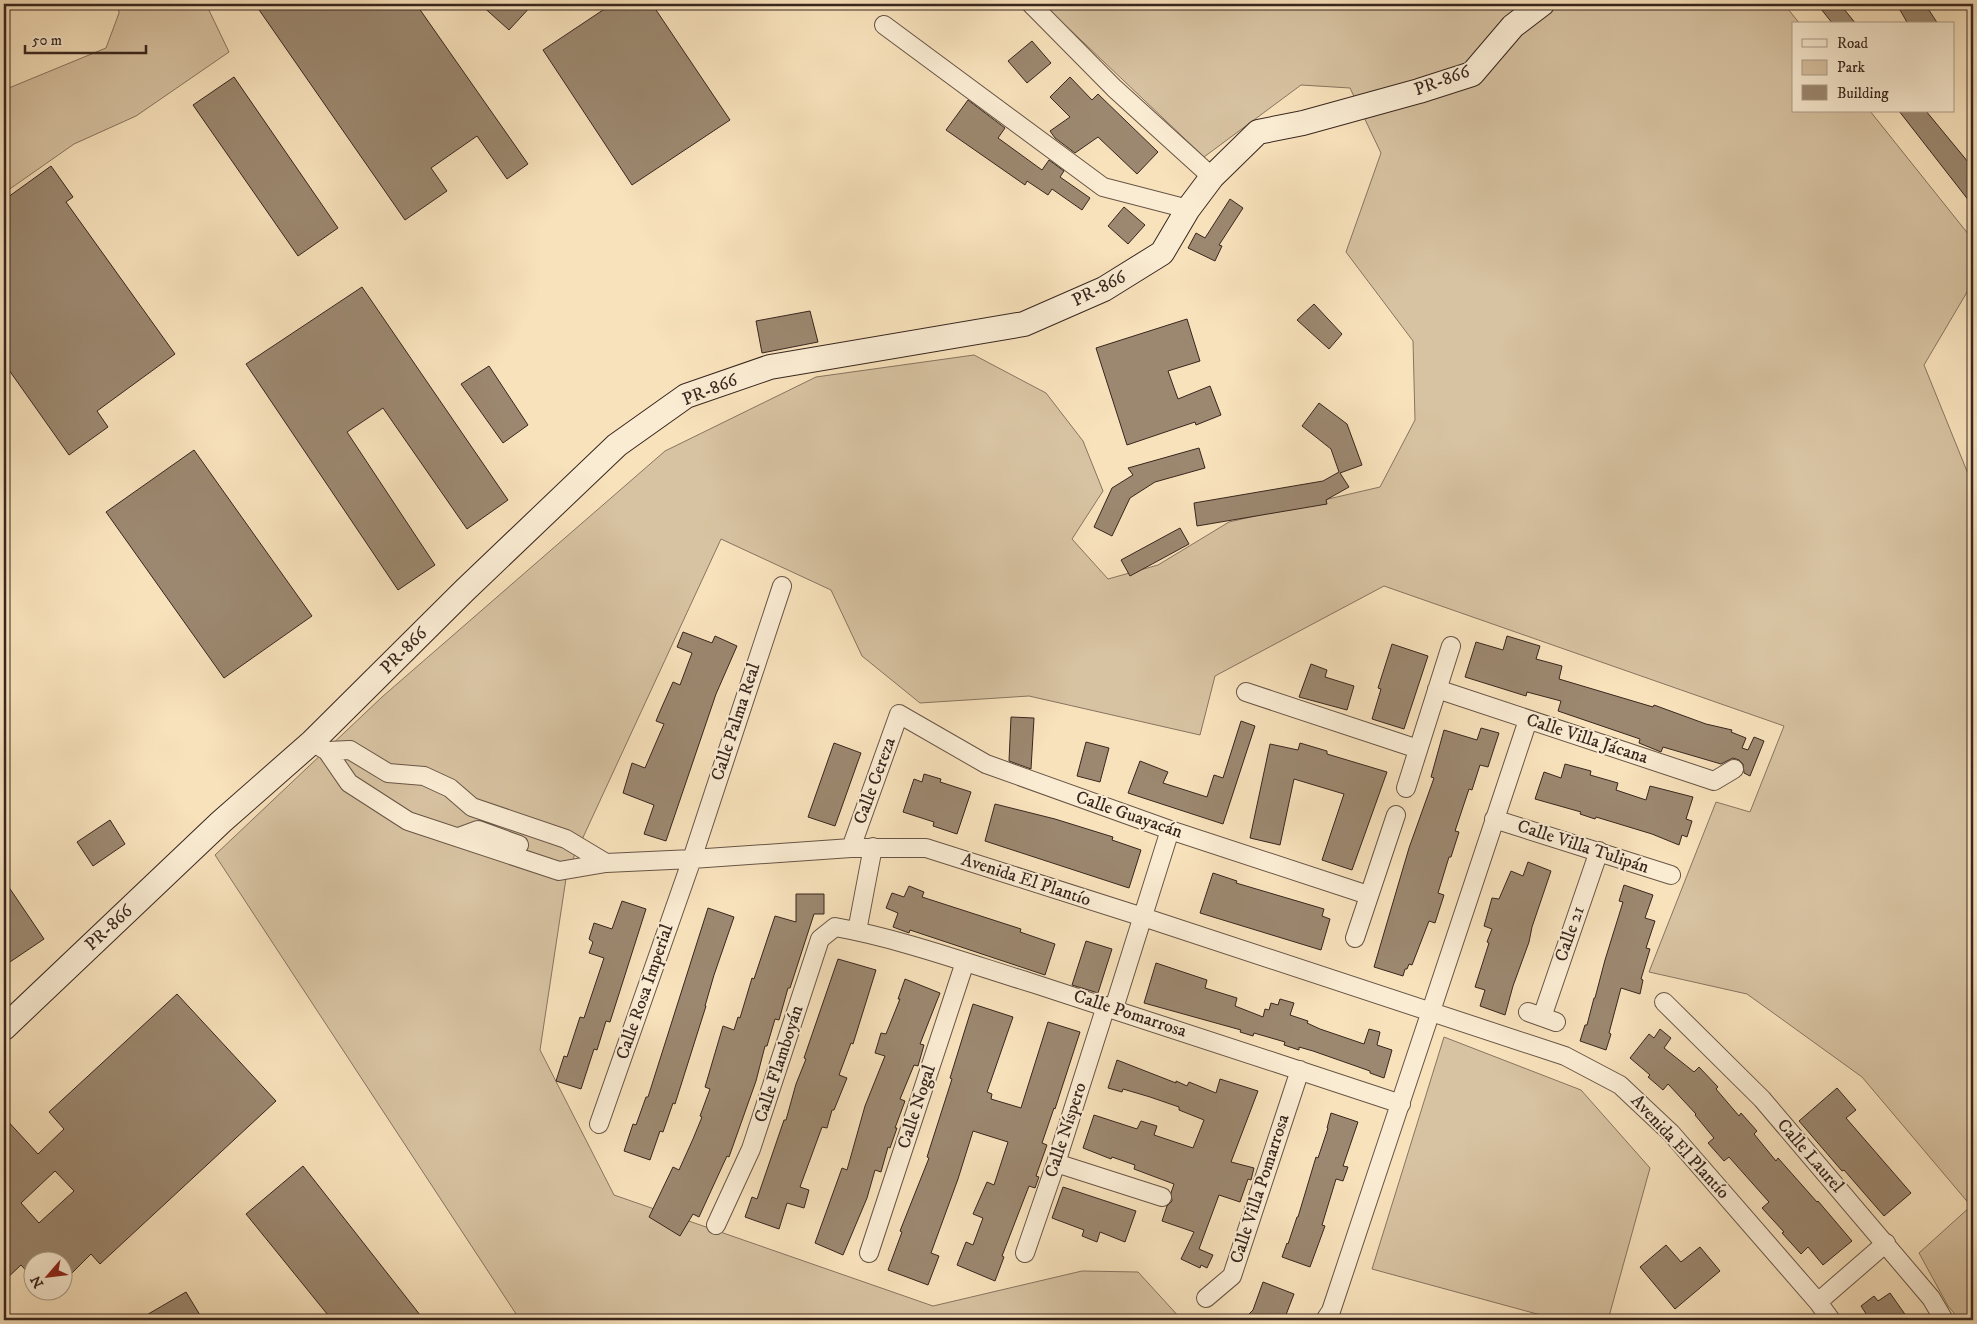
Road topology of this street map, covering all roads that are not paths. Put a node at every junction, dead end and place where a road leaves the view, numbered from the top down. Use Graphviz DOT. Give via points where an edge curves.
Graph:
graph roads {
  1 [pos="1031,4"];
  2 [pos="1542,4"];
  3 [pos="884,24"];
  4 [pos="1212,177"];
  5 [pos="1188,209"];
  6 [pos="782,586"];
  7 [pos="1451,646"];
  8 [pos="1438,689"];
  9 [pos="1246,692"];
  10 [pos="899,714"];
  11 [pos="1528,720"];
  12 [pos="319,746"];
  13 [pos="1418,749"];
  14 [pos="1734,769"];
  15 [pos="388,774"];
  16 [pos="1406,788"];
  17 [pos="375,800"];
  18 [pos="472,806"];
  19 [pos="1396,815"];
  20 [pos="1494,819"];
  21 [pos="1170,830"];
  22 [pos="459,837"];
  23 [pos="873,847"];
  24 [pos="851,848"];
  25 [pos="1598,851"];
  26 [pos="692,859"];
  27 [pos="606,863"];
  28 [pos="1671,875"];
  29 [pos="1368,895"];
  30 [pos="1143,917"];
  31 [pos="857,931"];
  32 [pos="1355,938"];
  33 [pos="965,962"];
  34 [pos="1664,1002"];
  35 [pos="1110,1007"];
  36 [pos="1431,1012"];
  37 [pos="1542,1017"];
  38 [pos="4,1028"];
  39 [pos="1300,1070"];
  40 [pos="1401,1104"];
  41 [pos="599,1124"];
  42 [pos="1056,1163"];
  43 [pos="1162,1197"];
  44 [pos="716,1225"];
  45 [pos="1886,1243"];
  46 [pos="870,1253"];
  47 [pos="1025,1253"];
  48 [pos="1206,1298"];
  49 [pos="1818,1302"];
  50 [pos="1325,1320"];
  51 [pos="1831,1320"];
  52 [pos="1944,1320"];
  1 -- 4 [label="street" via="1114,88"];
  2 -- 4 [label="street, PR-866 / PR-866" via="1513,26 1472,74 1303,123 1258,132"];
  3 -- 5 [label="street" via="1103,186"];
  4 -- 5 [label="street, PR-866 / PR-866"];
  5 -- 12 [label="street, PR-866 / PR-866" via="1162,253 1104,289 1024,324 770,368 686,396 617,445 464,590"];
  6 -- 26 [label="street, Calle Palma Real"];
  7 -- 8 [label="street"];
  8 -- 11 [label="street, Calle Villa Jácana"];
  8 -- 13 [label="street"];
  9 -- 13 [label="street"];
  10 -- 21 [label="street, Calle Guayacán" via="986,764"];
  10 -- 24 [label="street, Calle Cereza"];
  11 -- 14 [label="street, Calle Villa Jácana" via="1714,780"];
  11 -- 20 [label="street"];
  12 -- 15 [label="street" via="350,750"];
  12 -- 17 [label="street, Avenida El Plantío" via="349,783"];
  12 -- 38 [label="street, PR-866 / PR-866" via="221,822"];
  13 -- 16 [label="street"];
  15 -- 17 [label="street"];
  15 -- 18 [label="street" via="424,776 450,788"];
  17 -- 22 [label="street, Avenida El Plantío" via="408,821"];
  18 -- 22 [label="street"];
  18 -- 27 [label="street" via="566,839"];
  19 -- 29 [label="street"];
  20 -- 25 [label="street, Calle Villa Tulipán"];
  20 -- 36 [label="street"];
  21 -- 29 [label="street, Calle Guayacán"];
  21 -- 30 [label="street, Calle Níspero"];
  22 -- 27 [label="street, Avenida El Plantío" via="559,871"];
  23 -- 24 [label="street, Avenida El Plantío"];
  23 -- 30 [label="street, Avenida El Plantío" via="926,848"];
  23 -- 31 [label="street"];
  24 -- 26 [label="street, Avenida El Plantío"];
  25 -- 28 [label="street, Calle Villa Tulipán"];
  25 -- 37 [label="street, Calle 21"];
  26 -- 27 [label="street, Avenida El Plantío"];
  26 -- 41 [label="street, Calle Rosa Imperial"];
  29 -- 32 [label="street"];
  30 -- 35 [label="street, Calle Níspero"];
  30 -- 36 [label="street, Avenida El Plantío"];
  31 -- 33 [label="street, Calle Pomarrosa"];
  31 -- 44 [label="street, Calle Flamboyán" via="835,927 820,938 751,1149"];
  33 -- 35 [label="street, Calle Pomarrosa"];
  33 -- 46 [label="street, Calle Nogal"];
  34 -- 45 [label="street, Calle Laurel" via="1762,1099"];
  35 -- 39 [label="street, Calle Pomarrosa"];
  35 -- 42 [label="street, Calle Níspero"];
  36 -- 40 [label="street"];
  36 -- 49 [label="street, Avenida El Plantío" via="1566,1056 1620,1085 1671,1133"];
  39 -- 40 [label="street, Calle Pomarrosa"];
  39 -- 48 [label="street, Calle Villa Pomarrosa" via="1232,1276"];
  40 -- 50 [label="street" via="1331,1311"];
  42 -- 43 [label="street"];
  42 -- 47 [label="street, Calle Níspero"];
  45 -- 49 [label="street"];
  45 -- 52 [label="street, Calle Laurel"];
  49 -- 51 [label="street, Avenida El Plantío"];
}
